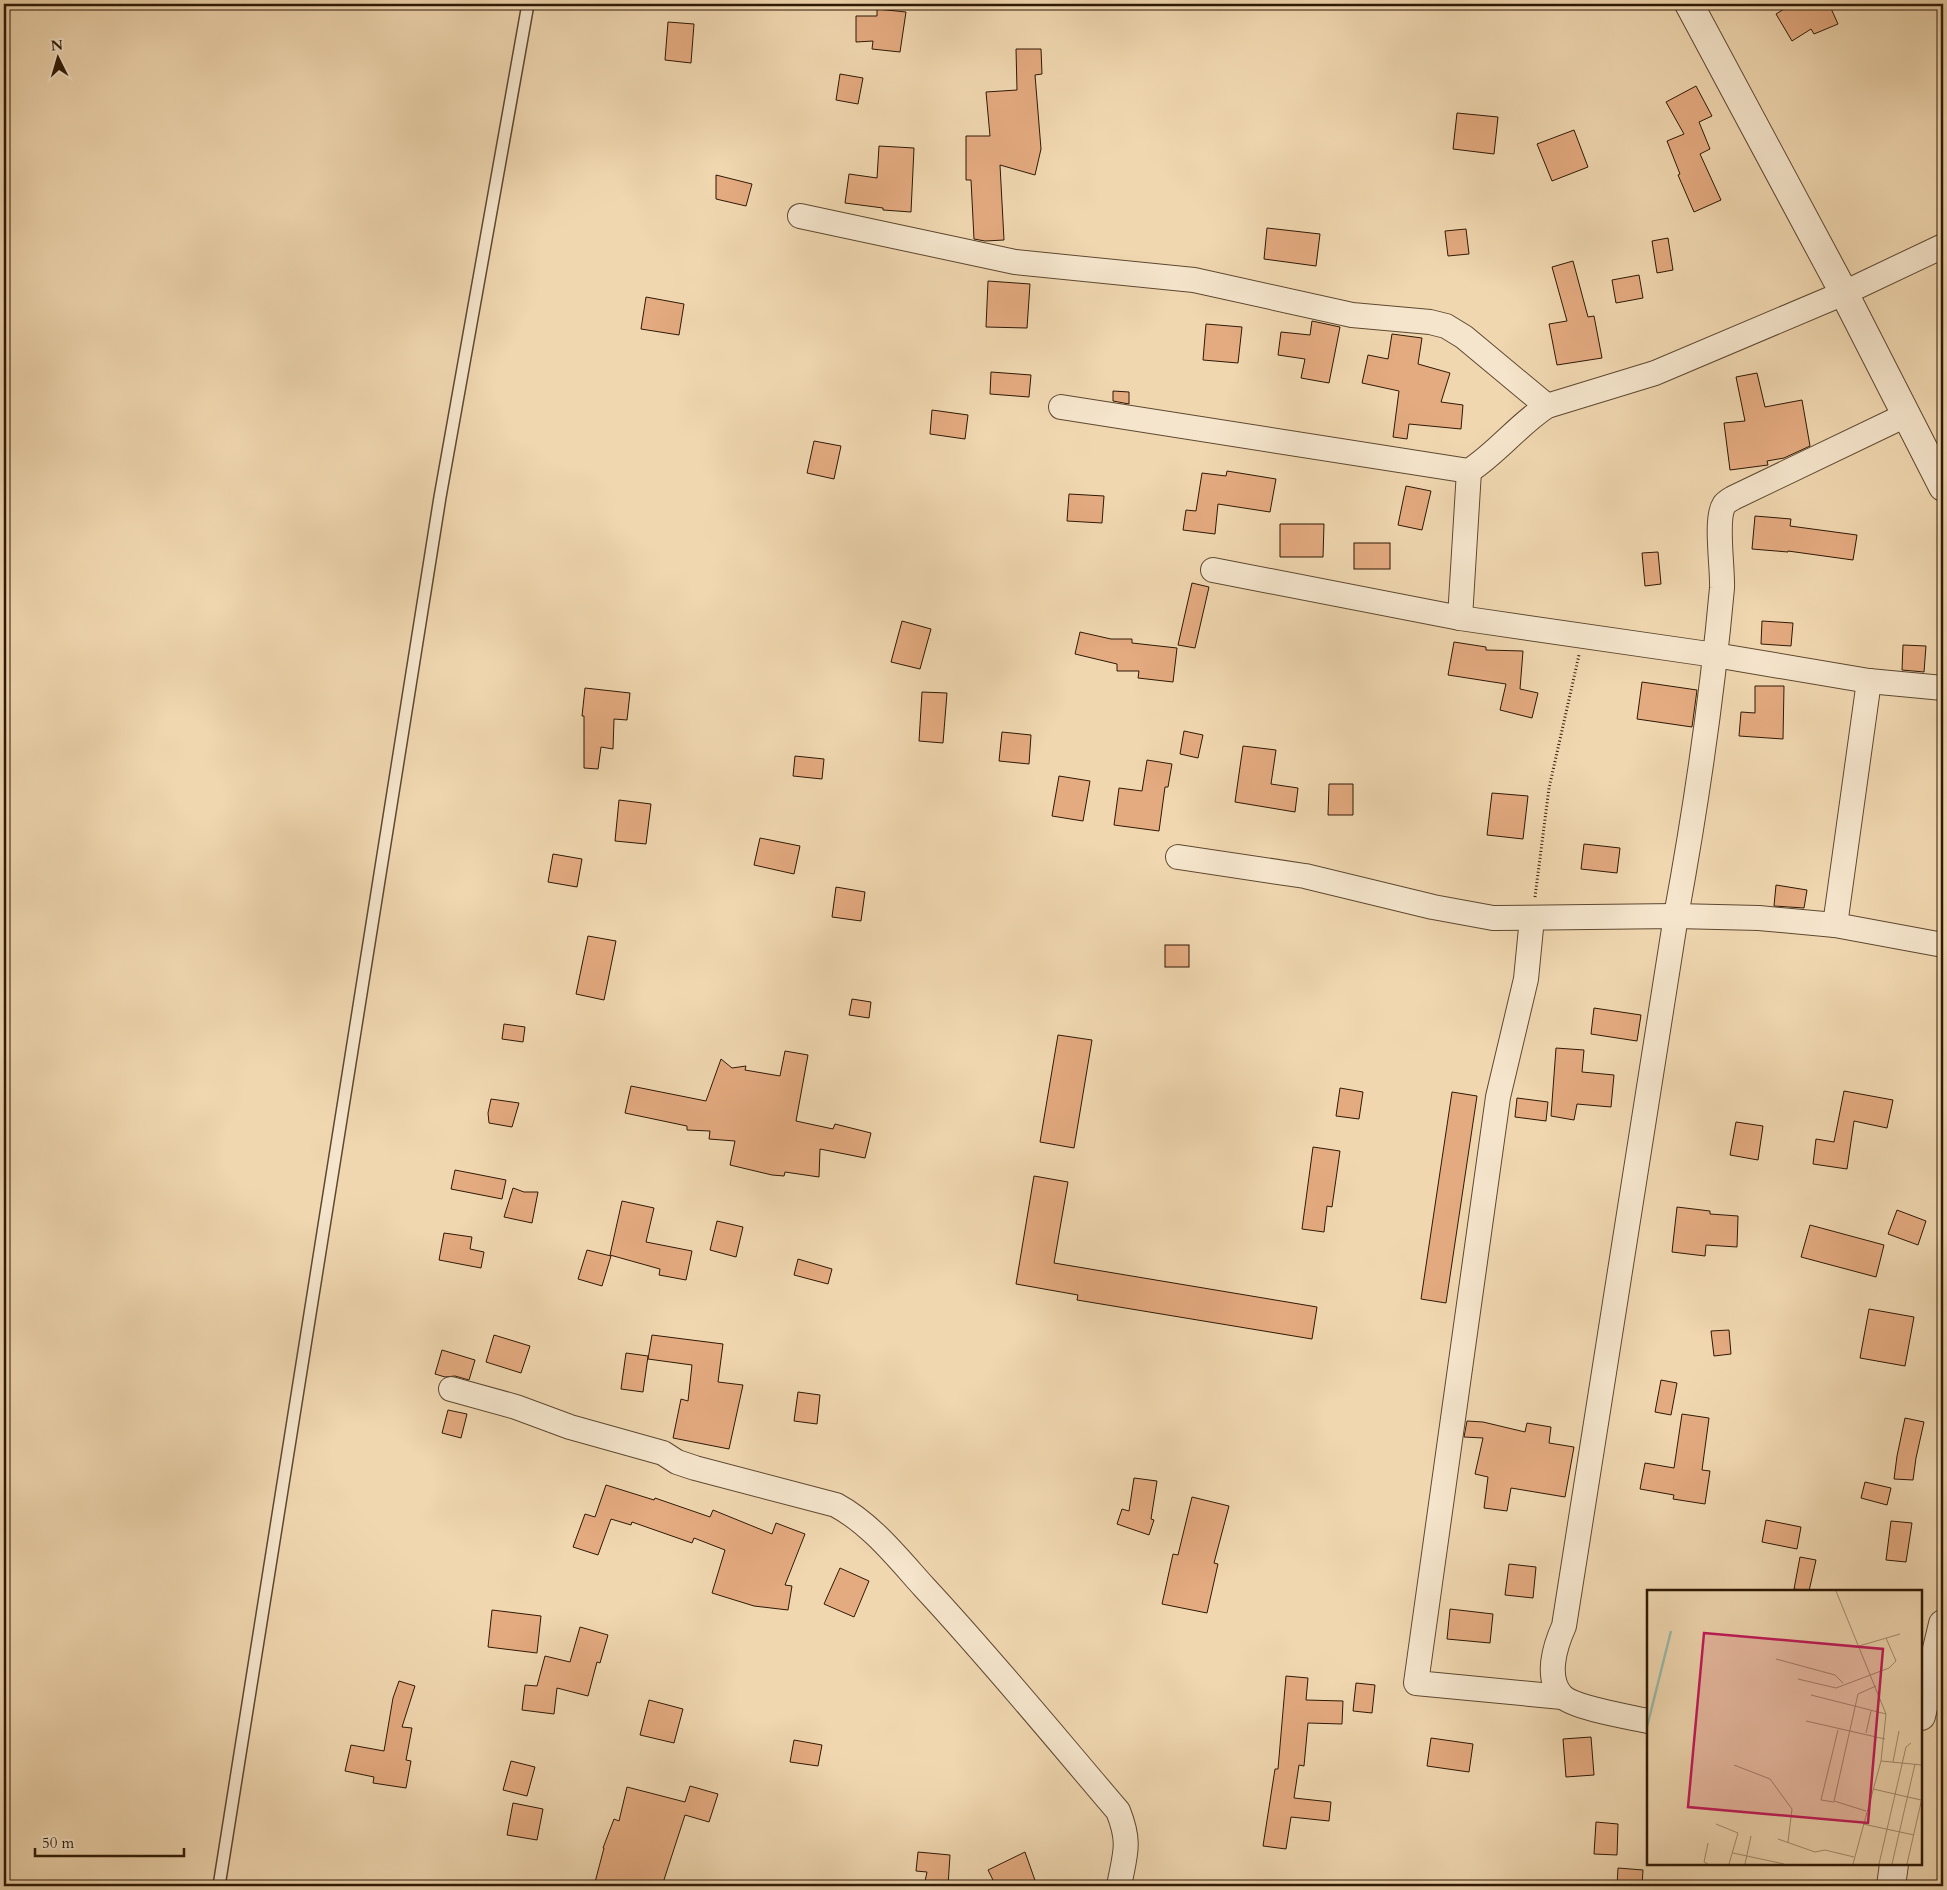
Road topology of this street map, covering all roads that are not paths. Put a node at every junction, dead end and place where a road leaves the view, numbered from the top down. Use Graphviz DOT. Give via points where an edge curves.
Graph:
graph roads {
  1 [pos="528,4"];
  2 [pos="1689,4"];
  3 [pos="800,216"];
  4 [pos="1943,246"];
  5 [pos="1844,293"];
  6 [pos="1547,406"];
  7 [pos="1061,407"];
  8 [pos="1906,414"];
  9 [pos="1469,471"];
  10 [pos="1943,487"];
  11 [pos="1213,570"];
  12 [pos="1460,618"];
  13 [pos="1715,655"];
  14 [pos="1869,681"];
  15 [pos="1943,688"];
  16 [pos="1178,857"];
  17 [pos="1676,916"];
  18 [pos="1532,918"];
  19 [pos="1835,925"];
  20 [pos="1943,945"];
  21 [pos="451,1389"];
  22 [pos="1943,1624"];
  23 [pos="1562,1697"];
  24 [pos="1922,1712"];
  25 [pos="1647,1721"];
  26 [pos="1894,1865"];
  27 [pos="219,1886"];
  28 [pos="1119,1886"];
  29 [pos="1891,1886"];
  1 -- 27 [label="lane" via="438,507"];
  2 -- 5 [label="street"];
  3 -- 6 [label="street" via="1015,262 1194,280 1366,317 1446,326 1464,337"];
  4 -- 5 [label="street"];
  5 -- 6 [label="street" via="1655,373"];
  5 -- 8 [label="street"];
  6 -- 9 [label="street" via="1531,416"];
  7 -- 9 [label="street"];
  8 -- 10 [label="street"];
  8 -- 13 [label="street" via="1724,504 1720,516 1722,585"];
  9 -- 12 [label="street"];
  11 -- 12 [label="street"];
  12 -- 13 [label="street"];
  13 -- 14 [label="street"];
  13 -- 17 [label="street"];
  14 -- 15 [label="street"];
  14 -- 19 [label="street"];
  16 -- 18 [label="street" via="1305,876 1493,918"];
  17 -- 18 [label="street"];
  17 -- 19 [label="street" via="1759,918"];
  17 -- 23 [label="street" via="1566,1616 1554,1662 1554,1683"];
  18 -- 23 [label="street" via="1526,979 1496,1107 1416,1683"];
  19 -- 20 [label="street"];
  21 -- 28 [label="street" via="663,1454 695,1468 836,1505 854,1514 952,1617 1118,1811 1127,1844"];
  22 -- 24 [label="street"];
  23 -- 25 [label="street" via="1577,1705"];
  26 -- 29 [label="street"];
}
